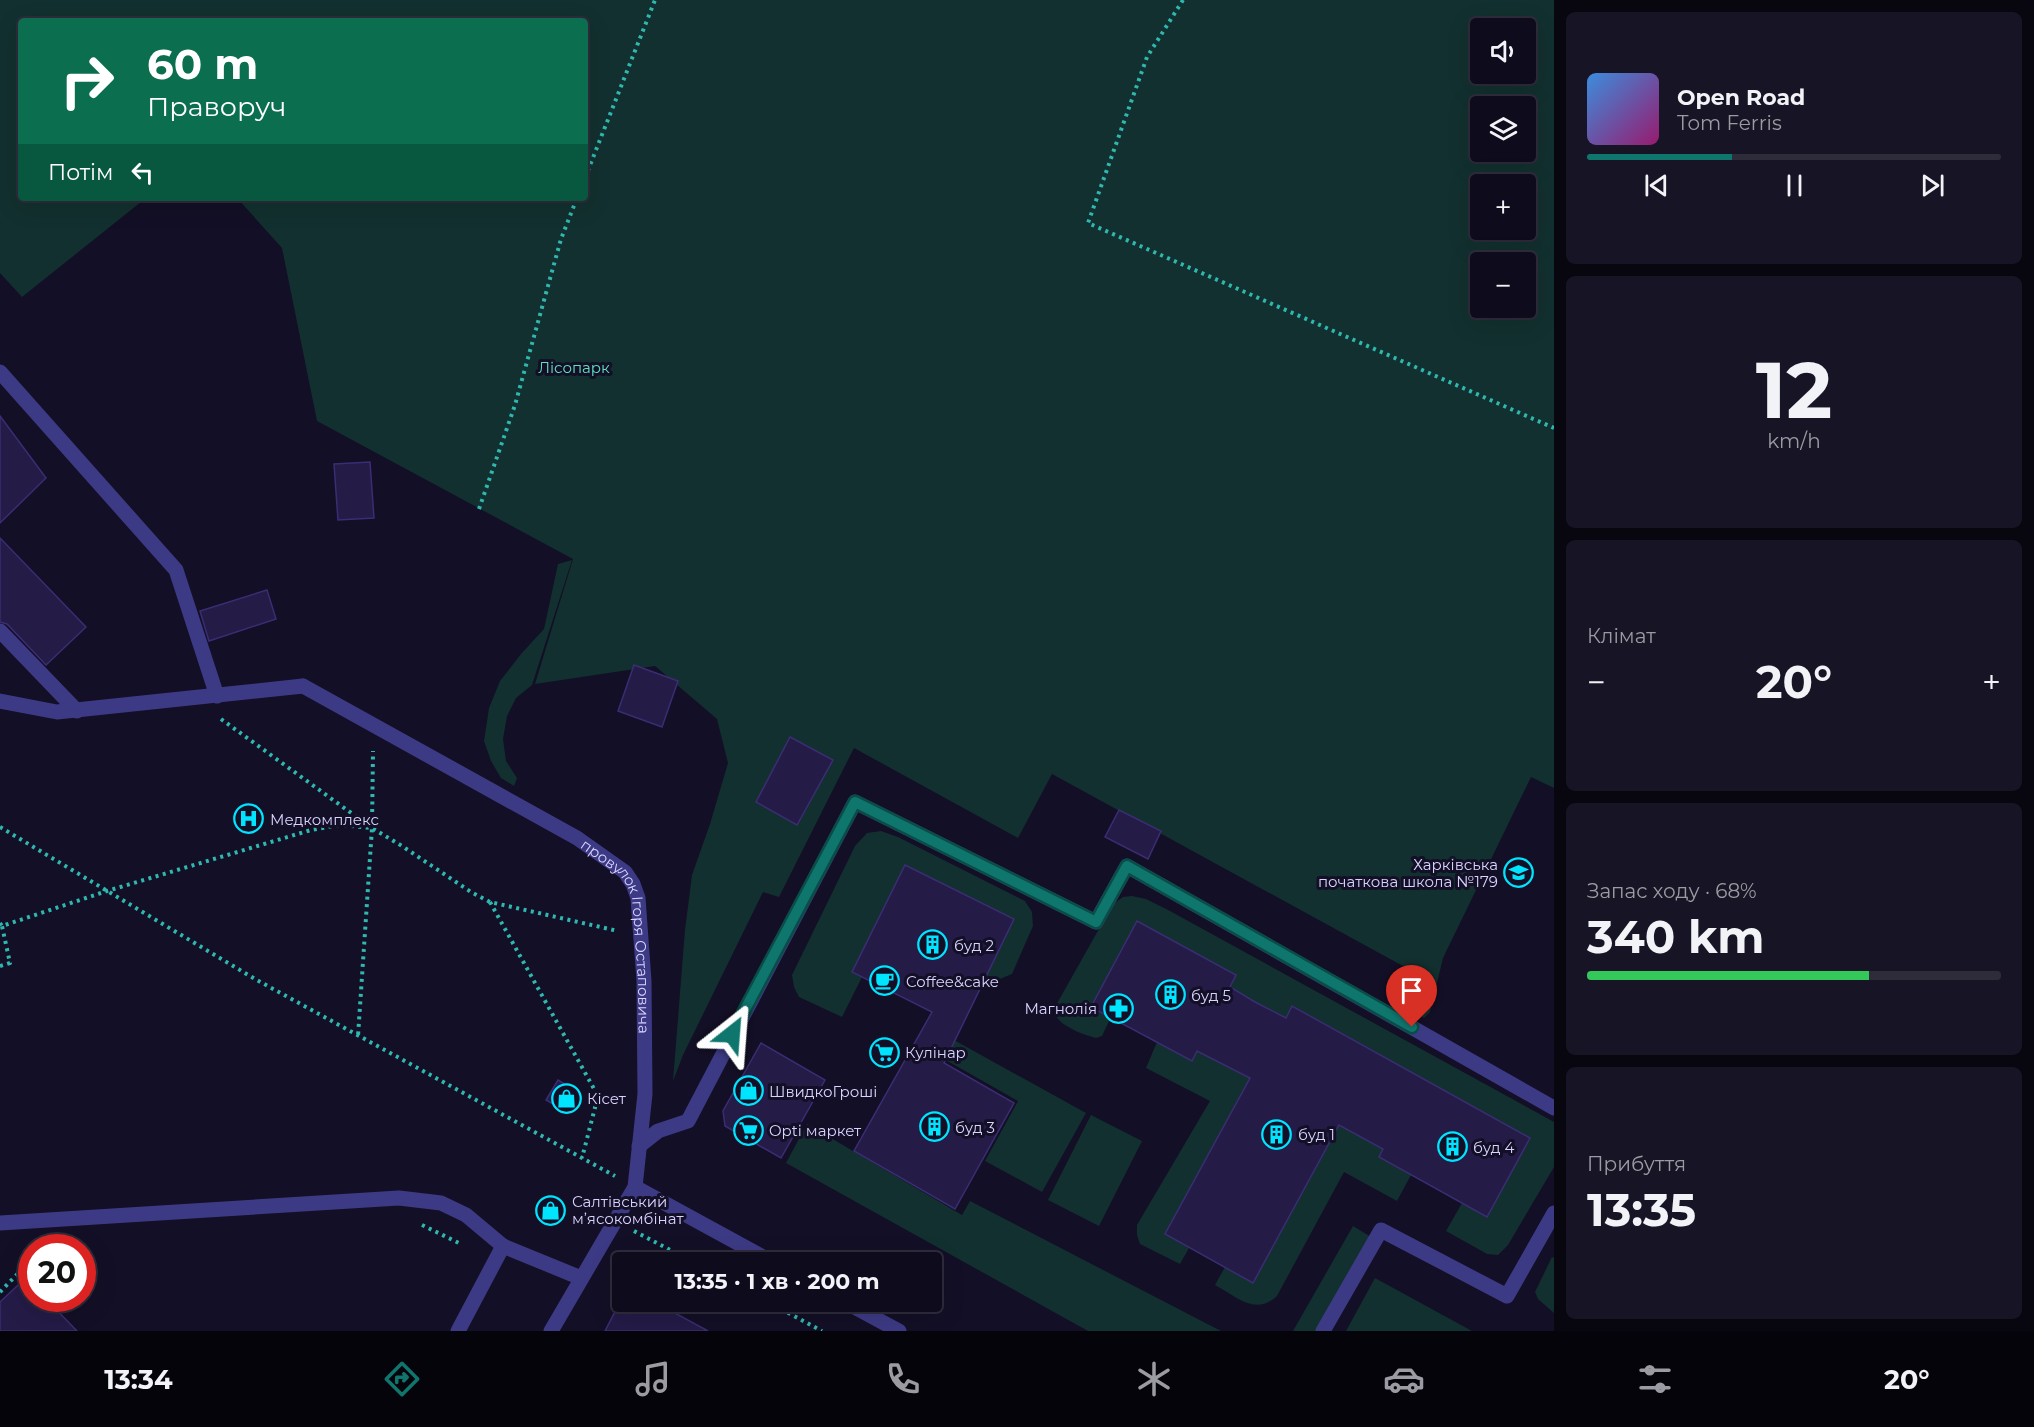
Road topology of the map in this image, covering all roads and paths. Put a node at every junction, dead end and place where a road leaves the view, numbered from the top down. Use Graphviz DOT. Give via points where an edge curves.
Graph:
graph roads {
  1 [pos="655,0"];
  2 [pos="1184,0"];
  3 [pos="588,170"];
  4 [pos="576,201"];
  5 [pos="0,372"];
  6 [pos="1554,428"];
  7 [pos="479,508"];
  8 [pos="0,631"];
  9 [pos="217,696"];
  10 [pos="192,698"];
  11 [pos="0,701"];
  12 [pos="77,711"];
  13 [pos="374,725"];
  14 [pos="0,827"];
  15 [pos="372,828"];
  16 [pos="107,891"];
  17 [pos="490,902"];
  18 [pos="1,925"];
  19 [pos="641,936"];
  20 [pos="0,966"];
  21 [pos="358,1036"];
  22 [pos="1554,1108"];
  23 [pos="639,1146"];
  24 [pos="582,1158"];
  25 [pos="635,1187"];
  26 [pos="1554,1213"];
  27 [pos="615,1220"];
  28 [pos="416,1222"];
  29 [pos="0,1223"];
  30 [pos="503,1246"];
  31 [pos="675,1252"];
  32 [pos="754,1252"];
  33 [pos="495,1261"];
  34 [pos="18,1273"];
  35 [pos="580,1278"];
  36 [pos="0,1292"];
  37 [pos="787,1312"];
  38 [pos="864,1312"];
  39 [pos="458,1331"];
  40 [pos="551,1331"];
  41 [pos="822,1331"];
  42 [pos="899,1331"];
  43 [pos="1323,1331"];
  1 -- 3 [label="path"];
  2 -- 6 [label="path" via="1147,57 1088,223"];
  4 -- 7 [label="path" via="561,239 515,405"];
  5 -- 9 [label="street" via="176,570"];
  8 -- 12 [label="street"];
  9 -- 10 [label="street"];
  9 -- 13 [label="street, провулок Ігоря Остаповича" via="303,686"];
  10 -- 12 [label="street"];
  10 -- 15 [label="path"];
  11 -- 12 [label="street" via="42,710"];
  13 -- 15 [label="path"];
  13 -- 19 [label="street, провулок Ігоря Остаповича" via="615,863 625,872 638,897"];
  14 -- 16 [label="path"];
  15 -- 16 [label="path" via="339,825 311,830"];
  15 -- 17 [label="path"];
  15 -- 21 [label="path"];
  16 -- 18 [label="path"];
  16 -- 21 [label="path" via="255,980"];
  17 -- 19 [label="path"];
  17 -- 24 [label="path" via="598,1096"];
  18 -- 20 [label="path" via="10,963"];
  19 -- 23 [label="street, провулок Ігоря Остаповича" via="645,1094"];
  21 -- 24 [label="path"];
  22 -- 23 [label="street" via="1127,866 1096,922 855,802 688,1121 658,1131"];
  23 -- 25 [label="street, провулок Ігоря Остаповича"];
  24 -- 25 [label="path"];
  25 -- 27 [label="street, провулок Ігоря Остаповича"];
  25 -- 32 [label="street"];
  26 -- 43 [label="street" via="1507,1296 1381,1230"];
  27 -- 31 [label="path"];
  27 -- 35 [label="street, провулок Ігоря Остаповича"];
  28 -- 33 [label="path"];
  29 -- 30 [label="street" via="399,1198 441,1203 466,1215"];
  30 -- 33 [label="street"];
  30 -- 35 [label="street"];
  33 -- 39 [label="street"];
  34 -- 36 [label="path"];
  35 -- 40 [label="street, провулок Ігоря Остаповича"];
  37 -- 41 [label="path"];
  38 -- 42 [label="street"];
}
